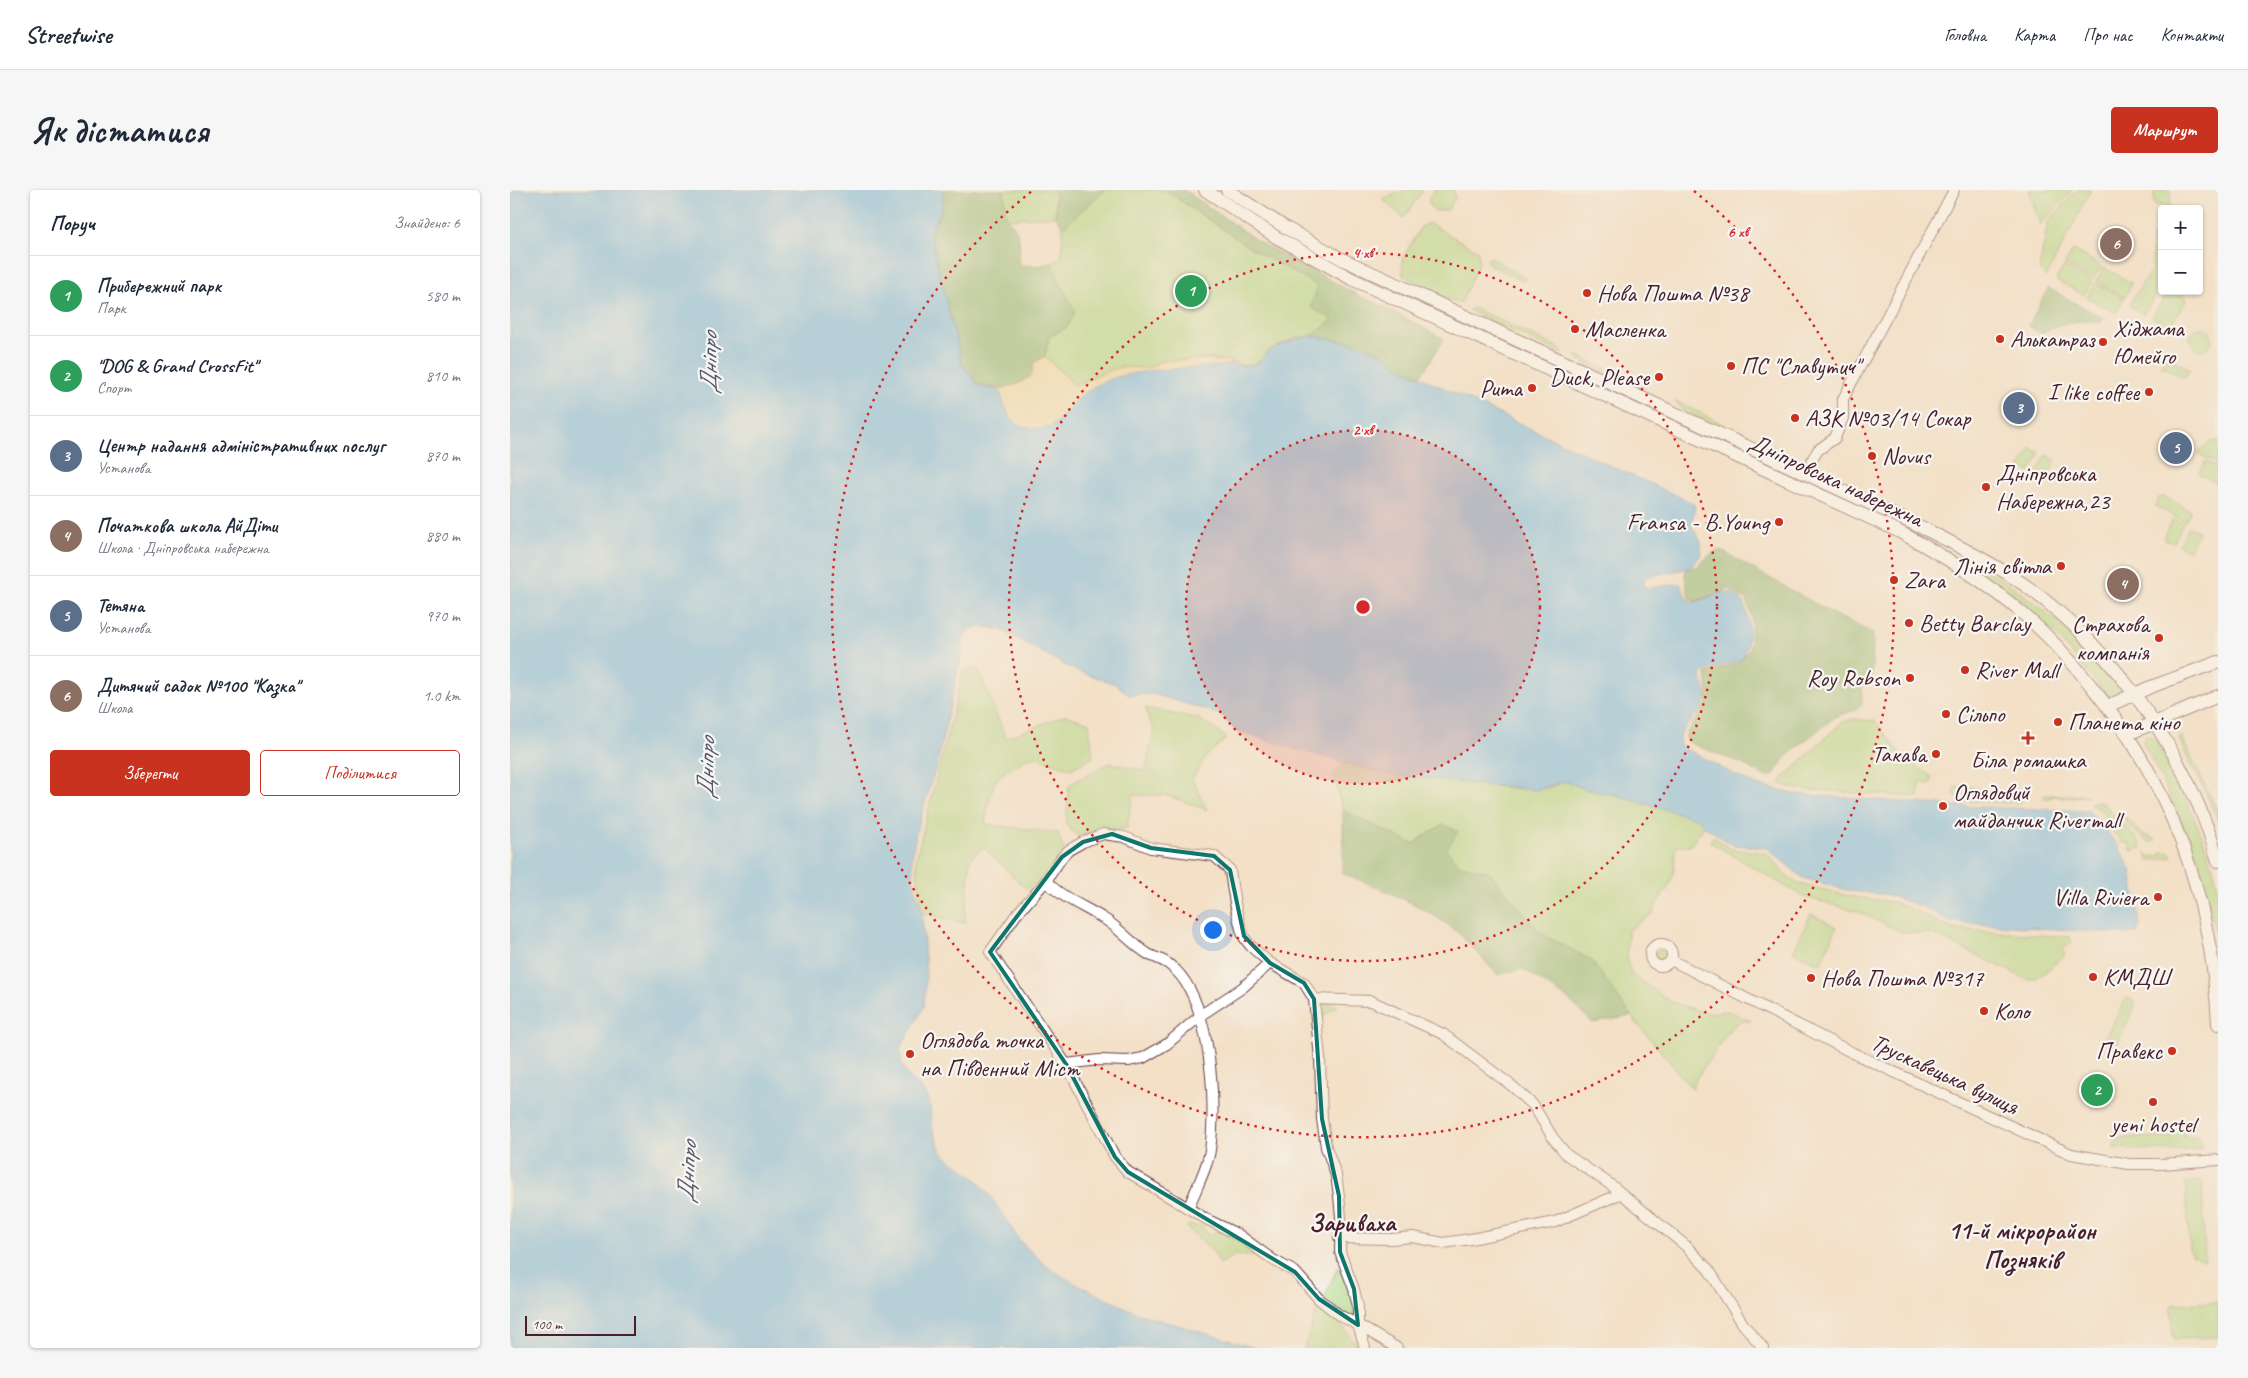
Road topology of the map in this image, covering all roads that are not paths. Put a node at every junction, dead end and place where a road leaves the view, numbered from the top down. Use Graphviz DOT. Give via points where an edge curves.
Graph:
graph roads {
  1 [pos="1205,190"];
  2 [pos="1227,190"];
  3 [pos="1954,190"];
  4 [pos="1808,476"];
  5 [pos="2218,662"];
  6 [pos="2134,694"];
  7 [pos="2218,696"];
  8 [pos="2108,706"];
  9 [pos="2154,723"];
  10 [pos="2128,734"];
  11 [pos="2218,861"];
  12 [pos="1046,880"];
  13 [pos="1671,960"];
  14 [pos="1270,963"];
  15 [pos="1314,999"];
  16 [pos="1201,1015"];
  17 [pos="2218,1024"];
  18 [pos="1066,1064"];
  19 [pos="2218,1160"];
  20 [pos="1620,1194"];
  21 [pos="1189,1207"];
  22 [pos="1339,1238"];
  23 [pos="1358,1325"];
  24 [pos="1365,1348"];
  25 [pos="1397,1348"];
  26 [pos="1763,1348"];
  1 -- 8 [label="main road, Дніпровська набережна" via="1276,237 1342,274 1868,517 1942,555 1998,594 2042,631"];
  2 -- 4 [label="main road, Дніпровська набережна" via="1342,260"];
  3 -- 4 [label="street" via="1843,399 1843,418 1835,438 1818,450"];
  4 -- 6 [label="main road, Дніпровська набережна" via="1949,541 2025,586 2088,641"];
  5 -- 6 [label="main road"];
  6 -- 8 [label="main road"];
  6 -- 9 [label="main road, Дніпровська набережна"];
  7 -- 9 [label="main road"];
  8 -- 10 [label="main road, Дніпровська набережна"];
  9 -- 10 [label="main road"];
  9 -- 11 [label="main road, Дніпровська набережна" via="2188,782"];
  10 -- 17 [label="main road, Дніпровська набережна" via="2160,791 2187,853 2210,947"];
  12 -- 14 [label="street" via="1069,850 1103,834 1124,837 1151,848 1214,856 1230,870 1244,936 1254,950"];
  12 -- 16 [label="street" via="1057,892 1107,921 1146,953 1170,965 1185,979"];
  12 -- 18 [label="street" via="990,952"];
  13 -- 19 [label="street, Трускавецька вулиця" via="1853,1053 2071,1154 2129,1164"];
  14 -- 15 [label="street" via="1304,983"];
  14 -- 16 [label="street" via="1242,988"];
  15 -- 20 [label="street" via="1371,1000 1443,1034 1521,1093 1567,1155"];
  15 -- 22 [label="street" via="1322,1119 1339,1196"];
  16 -- 18 [label="street" via="1167,1044 1142,1058"];
  16 -- 21 [label="street" via="1211,1075 1210,1152"];
  18 -- 21 [label="street" via="1115,1157 1128,1172"];
  20 -- 22 [label="street" via="1555,1222 1471,1239 1443,1243 1413,1237"];
  20 -- 26 [label="street" via="1686,1246 1709,1270 1743,1324"];
  21 -- 23 [label="street" via="1296,1272 1319,1299"];
  22 -- 23 [label="street" via="1340,1252 1358,1306"];
  23 -- 24 [label="street"];
  23 -- 25 [label="street"];
}
